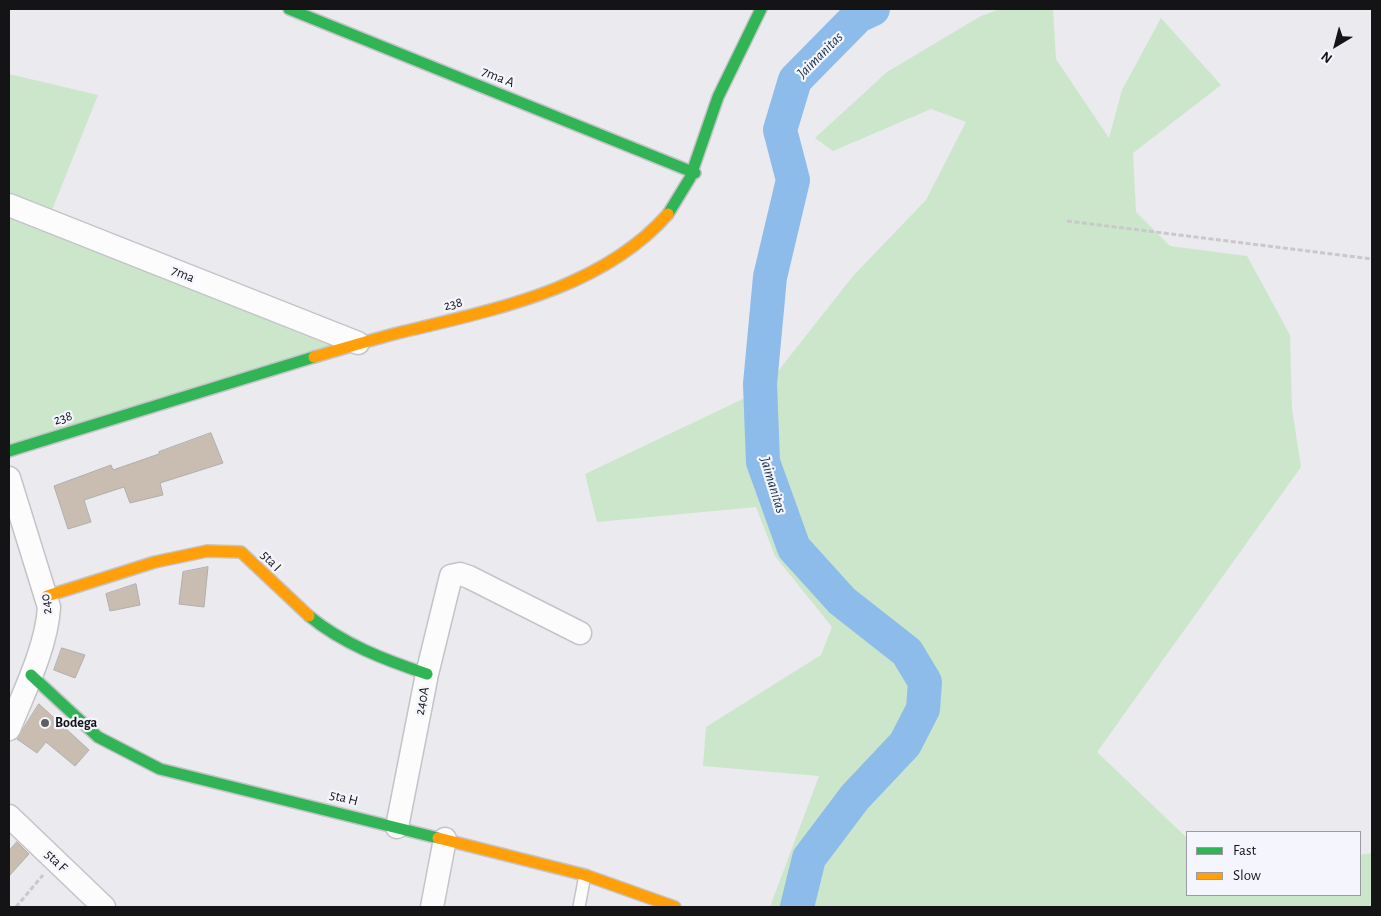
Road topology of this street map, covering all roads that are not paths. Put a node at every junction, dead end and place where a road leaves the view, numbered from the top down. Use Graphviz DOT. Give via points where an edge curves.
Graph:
graph roads {
  1 [pos="289,9"];
  2 [pos="761,9"];
  3 [pos="695,173"];
  4 [pos="9,205"];
  5 [pos="358,344"];
  6 [pos="9,451"];
  7 [pos="9,478"];
  8 [pos="47,596"];
  9 [pos="580,633"];
  10 [pos="427,674"];
  11 [pos="31,675"];
  12 [pos="9,729"];
  13 [pos="9,816"];
  14 [pos="397,827"];
  15 [pos="445,839"];
  16 [pos="586,875"];
  17 [pos="104,907"];
  18 [pos="432,907"];
  19 [pos="579,907"];
  20 [pos="675,907"];
  1 -- 3 [label="street, 7ma A"];
  2 -- 3 [label="street, 238" via="736,55 712,112"];
  3 -- 5 [label="street, 238" via="667,216 629,249 596,269 541,293 482,312"];
  4 -- 5 [label="street, 7ma"];
  5 -- 6 [label="street, 238"];
  7 -- 8 [label="street, 240"];
  8 -- 10 [label="street, 5ta I" via="155,562 207,551 241,552 285,596 338,636 386,660"];
  8 -- 11 [label="street, 240" via="48,620"];
  9 -- 10 [label="street, 240A" via="470,577 451,576"];
  10 -- 14 [label="street, 240A"];
  11 -- 12 [label="street, 240"];
  11 -- 14 [label="street, 5ta H" via="98,737 160,769"];
  13 -- 17 [label="street, 5ta F"];
  14 -- 15 [label="street, 5ta H"];
  15 -- 16 [label="street, 5ta H"];
  15 -- 18 [label="street"];
  16 -- 19 [label="lane"];
  16 -- 20 [label="street, 5ta H"];
}
